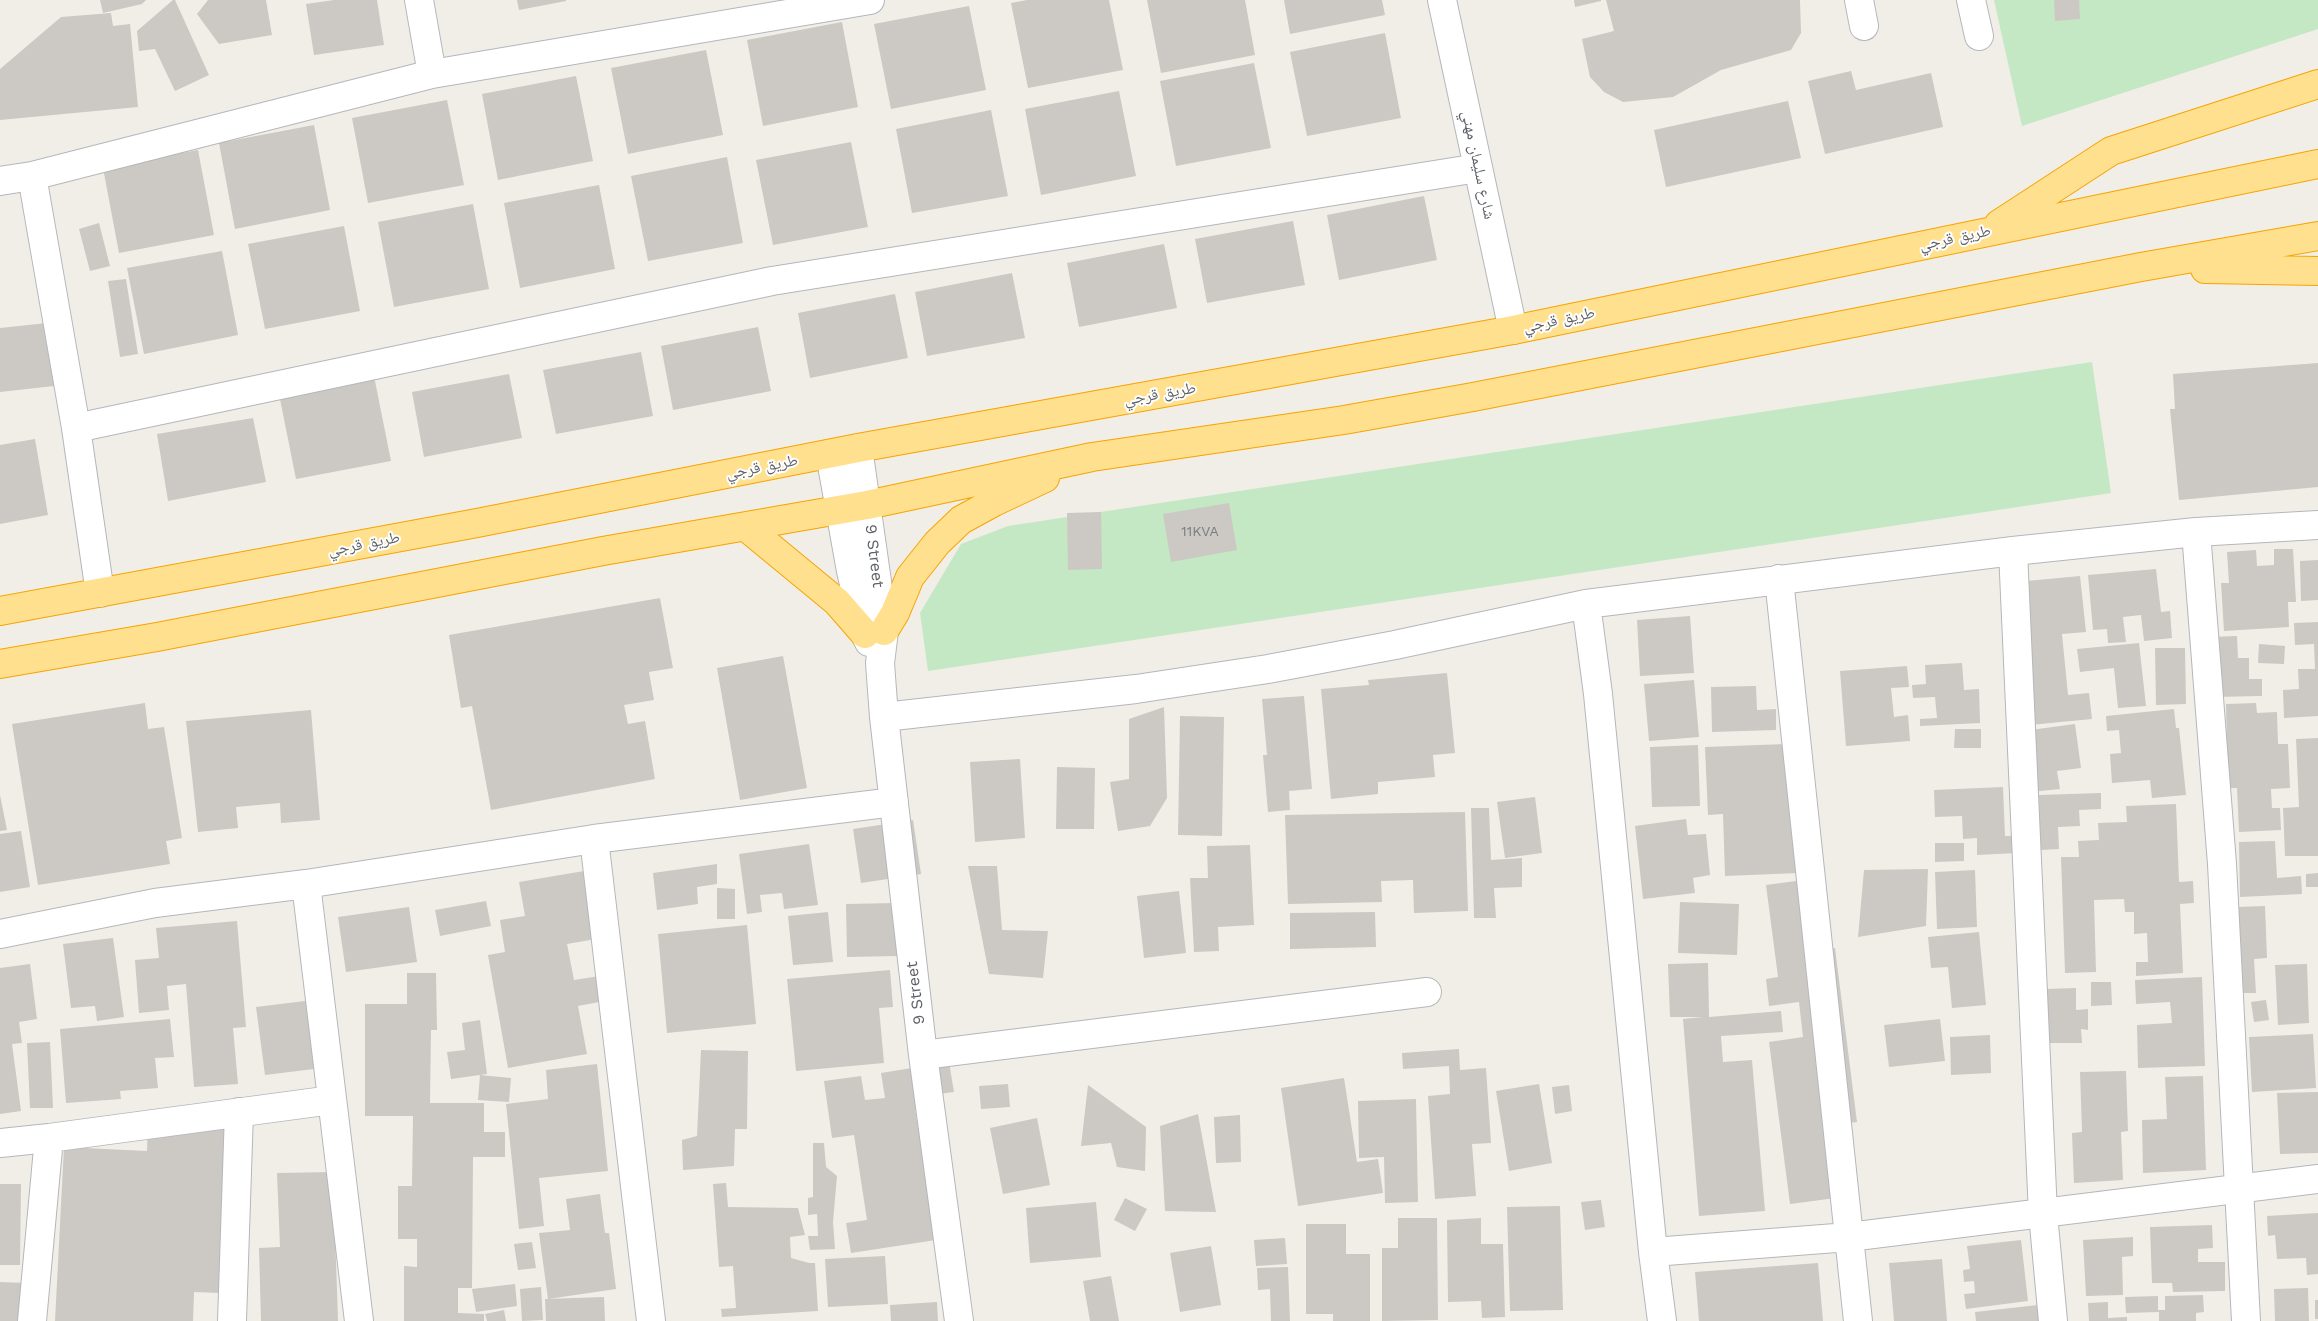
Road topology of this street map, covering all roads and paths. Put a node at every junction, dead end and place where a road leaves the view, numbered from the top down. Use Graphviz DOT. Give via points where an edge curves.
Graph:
graph roads {
  1 [pos="418,0"];
  2 [pos="870,0"];
  3 [pos="1442,0"];
  4 [pos="1859,0"];
  5 [pos="1971,0"];
  6 [pos="1864,26"];
  7 [pos="1979,36"];
  8 [pos="432,74"];
  9 [pos="2318,84"];
  10 [pos="2318,164"];
  11 [pos="1478,168"];
  12 [pos="32,176"];
  13 [pos="0,181"];
  14 [pos="1988,231"];
  15 [pos="2318,236"];
  16 [pos="2141,267"];
  17 [pos="2318,271"];
  18 [pos="1513,330"];
  19 [pos="76,428"];
  20 [pos="858,448"];
  21 [pos="830,454"];
  22 [pos="1092,457"];
  23 [pos="867,505"];
  24 [pos="841,509"];
  25 [pos="2318,525"];
  26 [pos="746,527"];
  27 [pos="2196,532"];
  28 [pos="2013,551"];
  29 [pos="1779,579"];
  30 [pos="100,593"];
  31 [pos="1586,604"];
  32 [pos="0,610"];
  33 [pos="874,633"];
  34 [pos="0,664"];
  35 [pos="884,717"];
  36 [pos="894,802"];
  37 [pos="594,840"];
  38 [pos="306,884"];
  39 [pos="0,934"];
  40 [pos="1427,992"];
  41 [pos="923,1055"];
  42 [pos="332,1100"];
  43 [pos="239,1112"];
  44 [pos="48,1138"];
  45 [pos="0,1143"];
  46 [pos="2318,1179"];
  47 [pos="2238,1190"];
  48 [pos="2043,1214"];
  49 [pos="1849,1237"];
  50 [pos="1653,1252"];
  51 [pos="32,1321"];
  52 [pos="232,1321"];
  53 [pos="360,1321"];
  54 [pos="651,1321"];
  55 [pos="959,1321"];
  56 [pos="1662,1321"];
  57 [pos="1858,1321"];
  58 [pos="2053,1321"];
  59 [pos="2246,1321"];
  1 -- 8 [label="street"];
  2 -- 8 [label="street"];
  3 -- 11 [label="street, شارع سليمان مهني"];
  4 -- 6 [label="street"];
  5 -- 7 [label="street"];
  8 -- 12 [label="street"];
  9 -- 14 [label="highway" via="2111,151"];
  10 -- 14 [label="highway, طريق قرجي"];
  11 -- 18 [label="street, شارع سليمان مهني"];
  11 -- 19 [label="street" via="772,281"];
  12 -- 13 [label="street"];
  12 -- 19 [label="street"];
  14 -- 18 [label="highway, طريق قرجي"];
  15 -- 16 [label="highway"];
  16 -- 17 [label="highway"];
  16 -- 22 [label="highway" via="1473,397 1344,420"];
  18 -- 20 [label="highway, طريق قرجي"];
  19 -- 30 [label="street"];
  20 -- 21 [label="highway, طريق قرجي"];
  20 -- 23 [label="street, 9 Street"];
  21 -- 24 [label="street, 9 Street"];
  21 -- 30 [label="highway, طريق قرجي"];
  22 -- 23 [label="highway"];
  22 -- 33 [label="highway" via="961,520 936,543 910,577 895,613"];
  23 -- 24 [label="highway"];
  23 -- 33 [label="street, 9 Street"];
  24 -- 26 [label="highway"];
  24 -- 33 [label="street, 9 Street"];
  25 -- 27 [label="street"];
  26 -- 33 [label="highway"];
  26 -- 34 [label="highway" via="602,551 157,638"];
  27 -- 28 [label="street"];
  27 -- 47 [label="street" via="2222,864"];
  28 -- 29 [label="street"];
  28 -- 48 [label="street"];
  29 -- 31 [label="street"];
  29 -- 49 [label="street"];
  30 -- 32 [label="highway, طريق قرجي"];
  31 -- 35 [label="street" via="1268,669 1136,689"];
  31 -- 50 [label="street" via="1598,694"];
  33 -- 35 [label="street, 9 Street"];
  35 -- 36 [label="street, 9 Street"];
  36 -- 37 [label="street"];
  36 -- 41 [label="street, 9 Street"];
  37 -- 38 [label="street"];
  37 -- 54 [label="street"];
  38 -- 39 [label="street" via="155,903"];
  38 -- 42 [label="street"];
  40 -- 41 [label="street"];
  41 -- 55 [label="street, 9 Street"];
  42 -- 43 [label="street"];
  42 -- 53 [label="street"];
  43 -- 44 [label="street"];
  43 -- 52 [label="street"];
  44 -- 45 [label="street"];
  44 -- 51 [label="street"];
  46 -- 47 [label="street"];
  47 -- 48 [label="street"];
  47 -- 59 [label="street"];
  48 -- 49 [label="street"];
  48 -- 58 [label="street"];
  49 -- 50 [label="street"];
  49 -- 57 [label="street"];
  50 -- 56 [label="street"];
}
